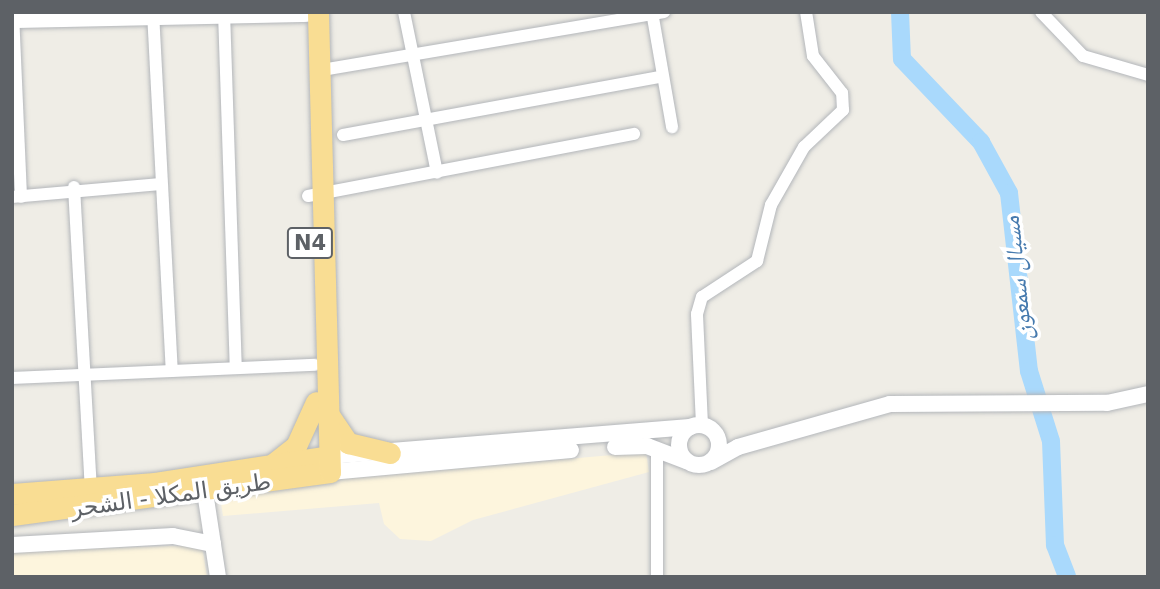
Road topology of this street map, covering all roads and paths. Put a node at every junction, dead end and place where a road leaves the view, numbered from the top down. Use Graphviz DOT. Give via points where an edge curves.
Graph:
graph roads {
  1 [pos="13,12"];
  2 [pos="404,12"];
  3 [pos="806,12"];
  4 [pos="1041,12"];
  5 [pos="224,13"];
  6 [pos="310,13"];
  7 [pos="656,13"];
  8 [pos="89,15"];
  9 [pos="153,16"];
  10 [pos="13,20"];
  11 [pos="413,56"];
  12 [pos="316,71"];
  13 [pos="1148,75"];
  14 [pos="663,76"];
  15 [pos="426,119"];
  16 [pos="673,127"];
  17 [pos="634,134"];
  18 [pos="343,135"];
  19 [pos="437,173"];
  20 [pos="160,184"];
  21 [pos="74,187"];
  22 [pos="313,195"];
  23 [pos="17,197"];
  24 [pos="315,365"];
  25 [pos="236,367"];
  26 [pos="172,370"];
  27 [pos="84,374"];
  28 [pos="12,378"];
  29 [pos="1148,394"];
  30 [pos="321,405"];
  31 [pos="702,428"];
  32 [pos="762,443"];
  33 [pos="657,449"];
  34 [pos="390,453"];
  35 [pos="686,461"];
  36 [pos="711,461"];
  37 [pos="323,465"];
  38 [pos="270,466"];
  39 [pos="91,489"];
  40 [pos="205,492"];
  41 [pos="12,494"];
  42 [pos="12,515"];
  43 [pos="213,544"];
  44 [pos="12,545"];
  45 [pos="218,577"];
  46 [pos="657,577"];
  1 -- 10 [label="street"];
  2 -- 11 [label="street"];
  3 -- 31 [label="street" via="813,56 842,93 843,110 804,147 771,205 757,261 702,296 697,314"];
  4 -- 13 [label="street" via="1083,56"];
  5 -- 6 [label="main road"];
  5 -- 9 [label="main road"];
  5 -- 25 [label="street"];
  6 -- 12 [label="highway, N4"];
  6 -- 22 [label="highway, N4"];
  7 -- 11 [label="street"];
  7 -- 14 [label="street"];
  8 -- 9 [label="main road"];
  8 -- 10 [label="main road"];
  9 -- 20 [label="street"];
  10 -- 23 [label="street"];
  11 -- 12 [label="street"];
  11 -- 15 [label="street"];
  12 -- 22 [label="highway, N4"];
  14 -- 15 [label="street"];
  14 -- 16 [label="street"];
  15 -- 18 [label="street"];
  15 -- 19 [label="street"];
  17 -- 19 [label="street"];
  19 -- 22 [label="street"];
  20 -- 21 [label="street"];
  20 -- 26 [label="street"];
  21 -- 23 [label="street"];
  21 -- 27 [label="street"];
  22 -- 24 [label="highway, N4"];
  22 -- 30 [label="highway, N4"];
  24 -- 25 [label="street"];
  24 -- 30 [label="highway, N4"];
  25 -- 26 [label="street"];
  26 -- 27 [label="street"];
  27 -- 28 [label="street"];
  27 -- 39 [label="street"];
  29 -- 32 [label="main road" via="1107,402 890,404"];
  30 -- 34 [label="highway" via="348,443"];
  30 -- 37 [label="highway, N4"];
  30 -- 38 [label="highway" via="296,446"];
  31 -- 32 [label="main road"];
  31 -- 34 [label="main road"];
  31 -- 35 [label="main road" via="679,443"];
  31 -- 36 [label="main road" via="720,444"];
  32 -- 36 [label="main road"];
  33 -- 35 [label="main road"];
  33 -- 37 [label="main road" via="597,447"];
  33 -- 46 [label="street"];
  34 -- 37 [label="main road"];
  35 -- 36 [label="main road"];
  37 -- 38 [label="highway, طريق المكلا - الشحر"];
  37 -- 40 [label="highway, طريق المكلا - الشحر"];
  38 -- 39 [label="highway, طريق المكلا - الشحر"];
  39 -- 41 [label="highway, طريق المكلا - الشحر"];
  40 -- 42 [label="highway, طريق المكلا - الشحر"];
  40 -- 43 [label="main road"];
  43 -- 44 [label="main road" via="173,536"];
  43 -- 45 [label="main road"];
}
